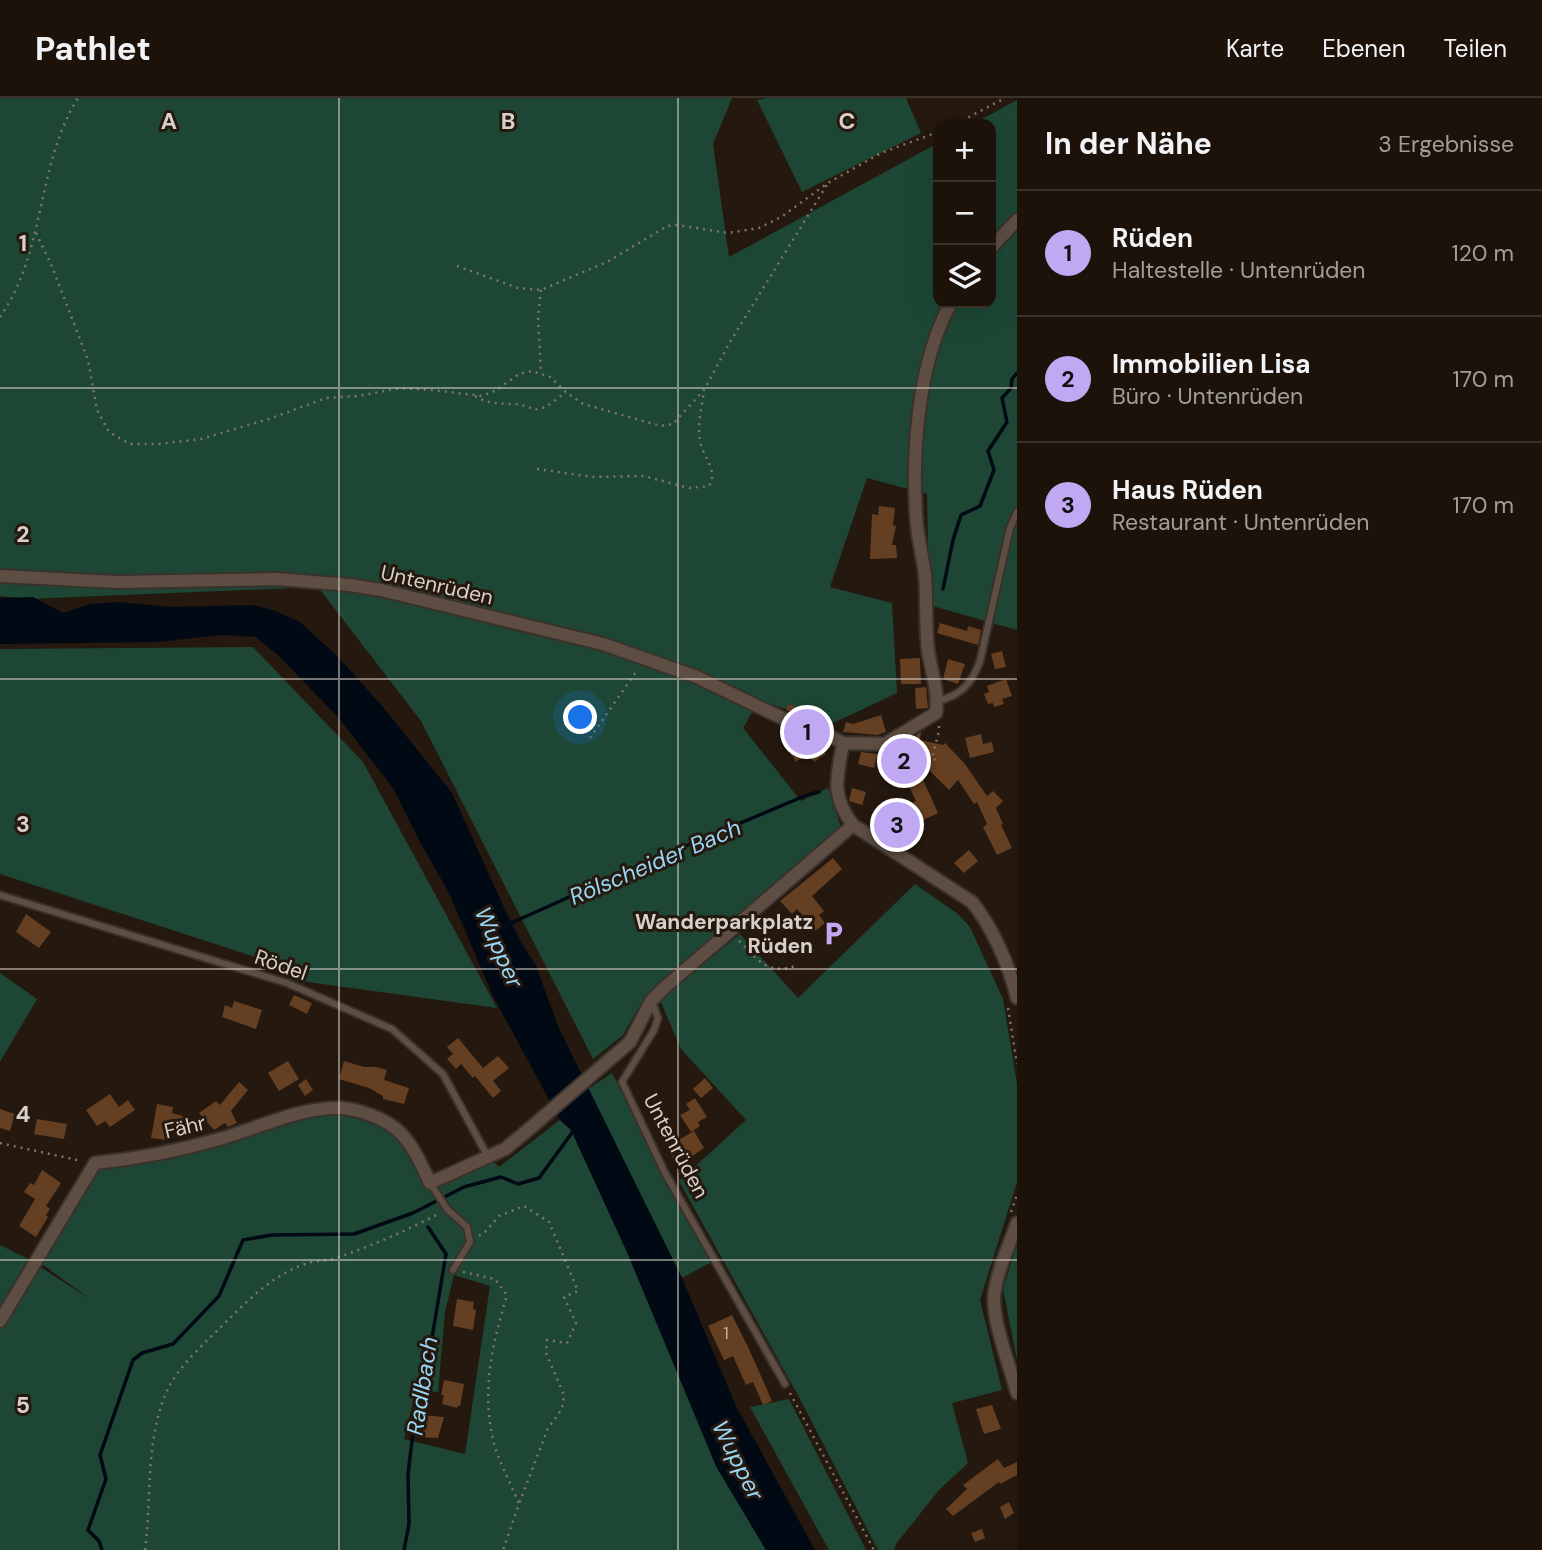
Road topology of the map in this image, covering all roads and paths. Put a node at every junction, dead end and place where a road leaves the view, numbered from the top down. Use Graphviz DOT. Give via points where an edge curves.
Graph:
graph roads {
  1 [pos="78,98"];
  2 [pos="1005,98"];
  3 [pos="965,119"];
  4 [pos="933,134"];
  5 [pos="828,183"];
  6 [pos="1017,220"];
  7 [pos="36,233"];
  8 [pos="994,245"];
  9 [pos="457,266"];
  10 [pos="541,290"];
  11 [pos="948,308"];
  12 [pos="0,317"];
  13 [pos="541,373"];
  14 [pos="704,390"];
  15 [pos="566,392"];
  16 [pos="475,396"];
  17 [pos="537,469"];
  18 [pos="1017,512"];
  19 [pos="0,576"];
  20 [pos="646,658"];
  21 [pos="937,707"];
  22 [pos="590,738"];
  23 [pos="844,743"];
  24 [pos="939,762"];
  25 [pos="853,825"];
  26 [pos="0,895"];
  27 [pos="728,931"];
  28 [pos="798,965"];
  29 [pos="1012,998"];
  30 [pos="652,1001"];
  31 [pos="1017,1064"];
  32 [pos="0,1143"];
  33 [pos="488,1157"];
  34 [pos="95,1163"];
  35 [pos="433,1188"];
  36 [pos="445,1206"];
  37 [pos="1017,1223"];
  38 [pos="470,1241"];
  39 [pos="453,1270"];
  40 [pos="0,1321"];
  41 [pos="785,1384"];
  42 [pos="1017,1394"];
  43 [pos="519,1504"];
  44 [pos="145,1550"];
  45 [pos="503,1550"];
  46 [pos="874,1550"];
  1 -- 7 [label="path" via="61,130"];
  2 -- 3 [label="path"];
  4 -- 5 [label="path" via="881,153"];
  5 -- 10 [label="path" via="759,228 727,233 667,226 609,261"];
  5 -- 14 [label="path"];
  6 -- 8 [label="street"];
  7 -- 12 [label="path" via="17,291"];
  7 -- 16 [label="path" via="88,360 97,410 109,432 130,444 201,439 326,398 400,388"];
  9 -- 10 [label="path" via="518,288"];
  10 -- 13 [label="path"];
  11 -- 21 [label="street" via="928,358 922,389 916,479 928,649"];
  13 -- 15 [label="path"];
  13 -- 16 [label="path" via="519,374 490,394"];
  14 -- 15 [label="path" via="668,426 592,407"];
  14 -- 17 [label="path" via="699,432 713,474 709,486 689,488 644,476 593,477"];
  15 -- 16 [label="path" via="534,410 521,404 493,405"];
  18 -- 21 [label="lane" via="981,661 974,678"];
  19 -- 20 [label="street, Untenrüden" via="117,582 253,578 350,585"];
  20 -- 22 [label="path"];
  20 -- 23 [label="street, Untenrüden"];
  21 -- 23 [label="street, Untenrüden" via="885,744"];
  21 -- 24 [label="path" via="940,731 932,758"];
  23 -- 25 [label="street" via="836,793"];
  25 -- 27 [label="street"];
  25 -- 29 [label="street" via="972,902 997,945"];
  26 -- 33 [label="lane, Rödel" via="286,983 393,1029 443,1074"];
  27 -- 28 [label="path" via="765,966"];
  27 -- 30 [label="street"];
  29 -- 31 [label="path"];
  30 -- 33 [label="street" via="635,1035 620,1051 505,1149"];
  30 -- 41 [label="lane, Untenrüden" via="658,1018 654,1030 622,1082 661,1164"];
  32 -- 34 [label="path"];
  33 -- 35 [label="street"];
  34 -- 35 [label="street, Fähr" via="217,1140 302,1114 342,1108 396,1128"];
  34 -- 40 [label="street"];
  35 -- 36 [label="lane, Fähr"];
  36 -- 38 [label="lane, Fähr" via="467,1227"];
  36 -- 44 [label="path" via="394,1235 333,1260 306,1263 276,1279 246,1301 195,1353 167,1390 156,1427 149,1462"];
  37 -- 42 [label="street" via="994,1298"];
  38 -- 39 [label="lane"];
  38 -- 43 [label="path" via="499,1216 524,1206 549,1222 578,1291 564,1297 576,1323 567,1343 547,1340 546,1353 564,1395 562,1409 548,1428"];
  39 -- 43 [label="path" via="495,1279 507,1295 490,1355 489,1405 494,1444"];
  41 -- 46 [label="path"];
  43 -- 45 [label="path"];
}
